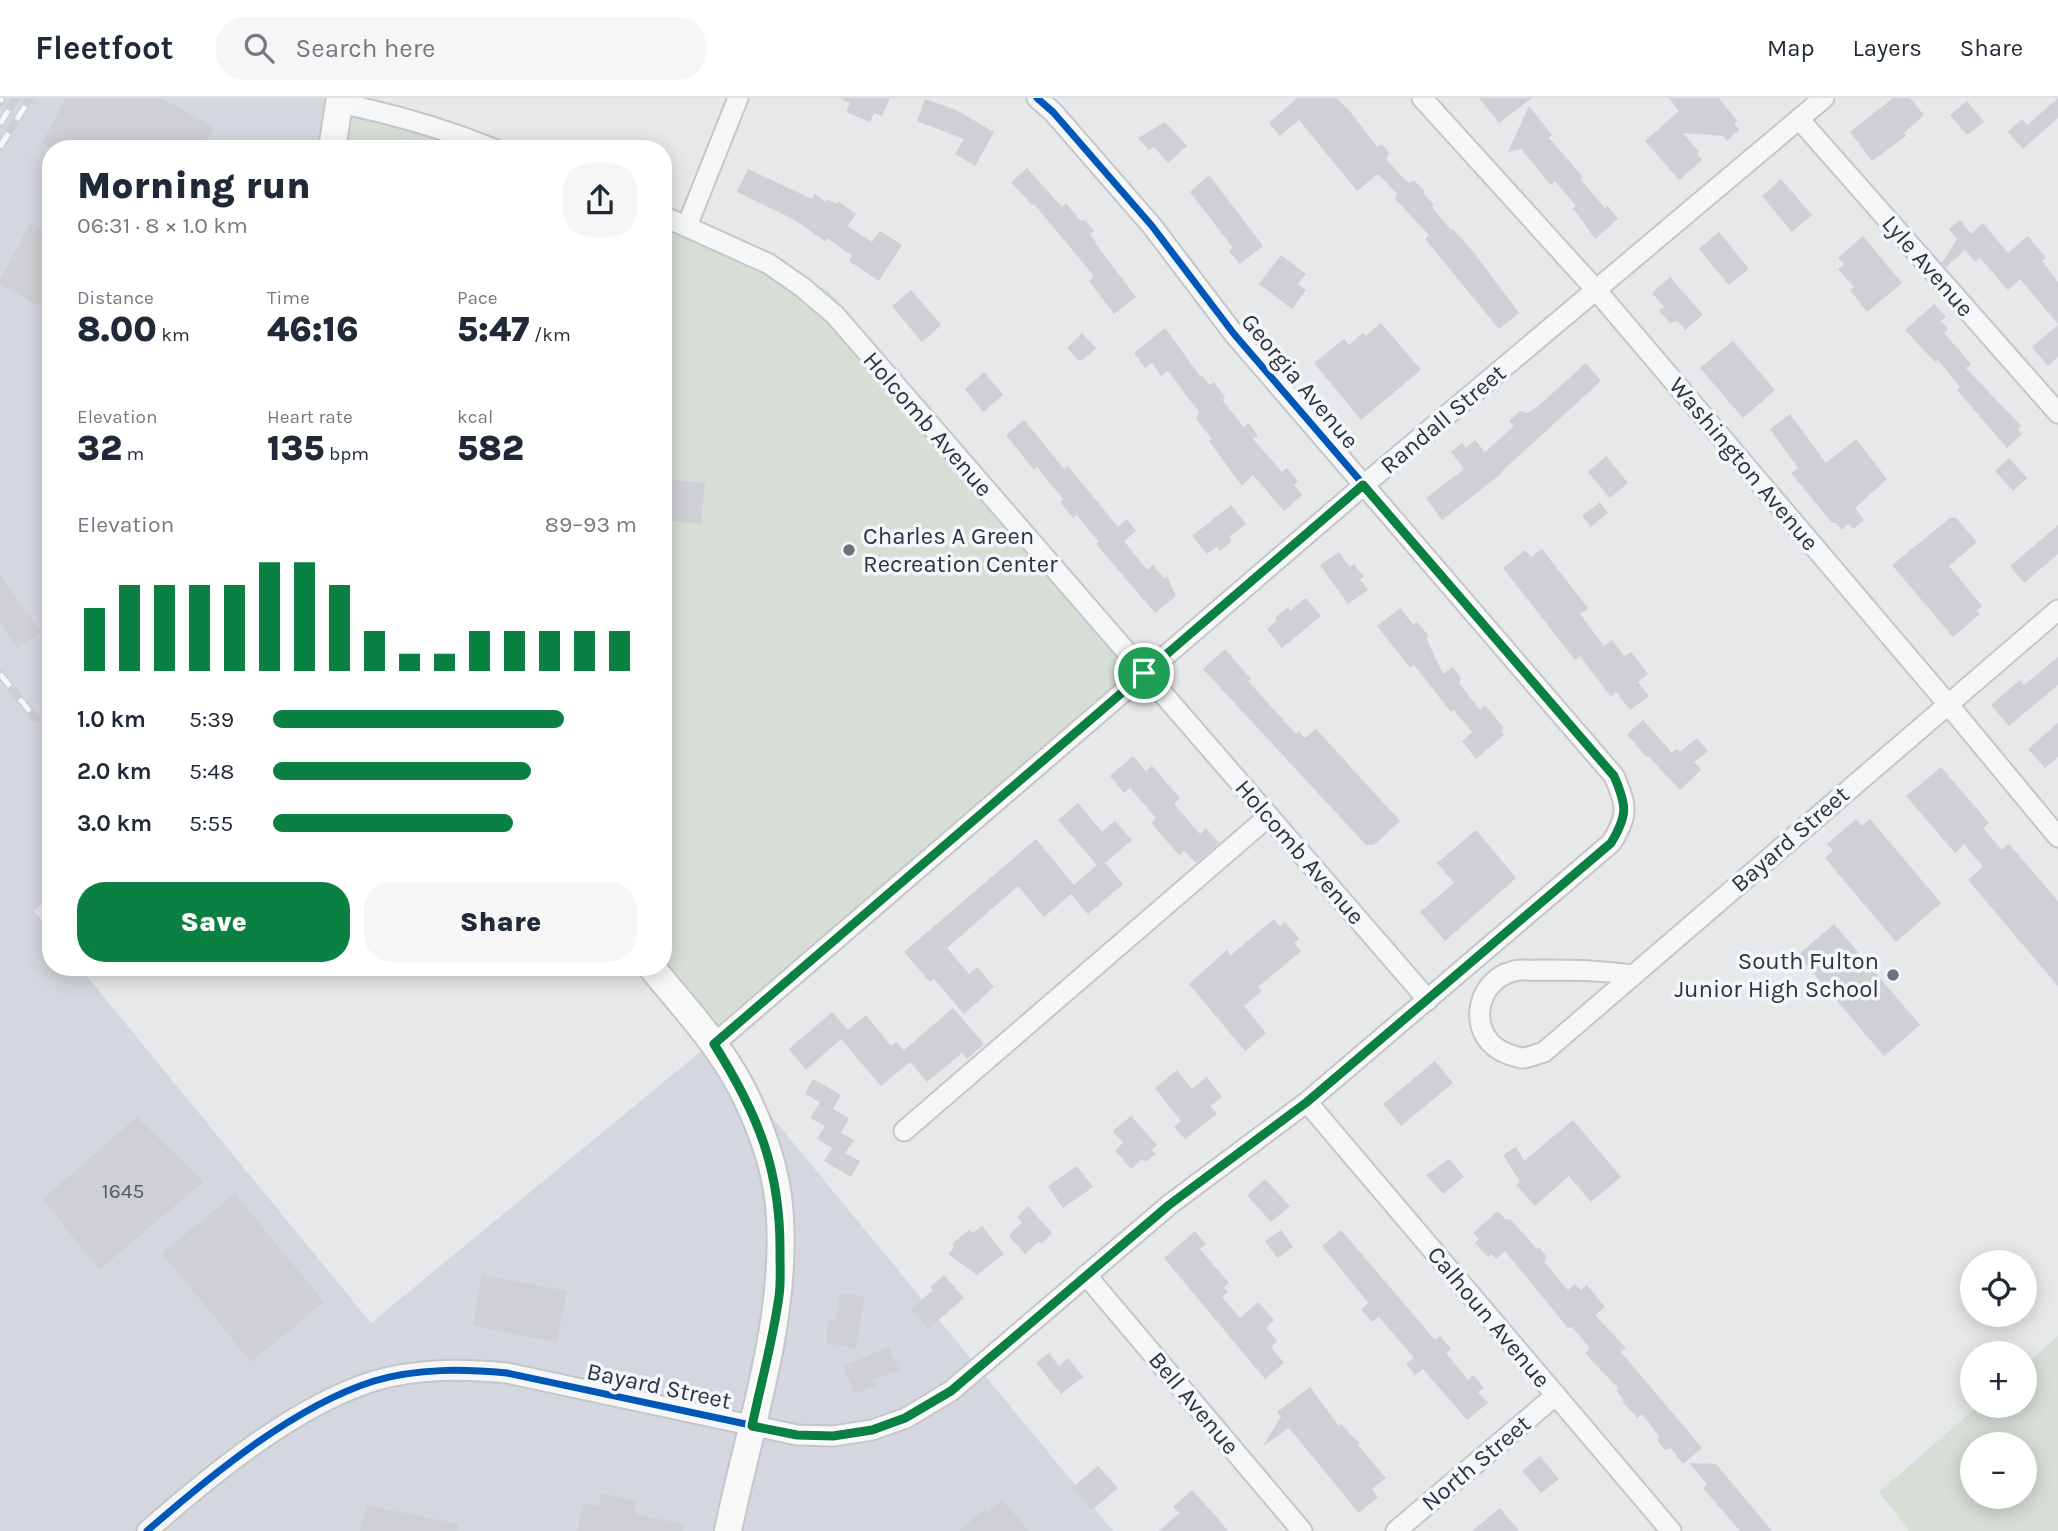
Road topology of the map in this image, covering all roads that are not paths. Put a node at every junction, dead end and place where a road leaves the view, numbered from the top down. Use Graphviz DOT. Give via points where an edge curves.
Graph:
graph roads {
  1 [pos="738,98"];
  2 [pos="1037,98"];
  3 [pos="1422,98"];
  4 [pos="1820,99"];
  5 [pos="340,101"];
  6 [pos="1799,119"];
  7 [pos="334,140"];
  8 [pos="472,140"];
  9 [pos="672,220"];
  10 [pos="687,226"];
  11 [pos="1597,291"];
  12 [pos="2058,413"];
  13 [pos="1363,485"];
  14 [pos="2058,610"];
  15 [pos="1144,673"];
  16 [pos="1947,703"];
  17 [pos="1269,816"];
  18 [pos="1623,824"];
  19 [pos="2058,837"];
  20 [pos="1632,975"];
  21 [pos="659,976"];
  22 [pos="1427,1000"];
  23 [pos="714,1044"];
  24 [pos="1307,1102"];
  25 [pos="904,1131"];
  26 [pos="1086,1275"];
  27 [pos="1556,1395"];
  28 [pos="752,1426"];
  29 [pos="147,1531"];
  30 [pos="728,1531"];
  31 [pos="1302,1531"];
  32 [pos="1396,1531"];
  33 [pos="1671,1531"];
  1 -- 10 [label="street"];
  2 -- 13 [label="street, Georgia Avenue" via="1152,226 1234,334"];
  3 -- 11 [label="street, Washington Avenue"];
  4 -- 6 [label="street, Randall Street"];
  5 -- 7 [label="street"];
  5 -- 8 [label="street"];
  6 -- 11 [label="street, Randall Street"];
  6 -- 12 [label="street, Lyle Avenue"];
  9 -- 10 [label="street, Holcomb Avenue"];
  10 -- 15 [label="street, Holcomb Avenue" via="769,264 835,315"];
  11 -- 13 [label="street, Randall Street"];
  11 -- 16 [label="street, Washington Avenue"];
  13 -- 15 [label="street, Randall Street"];
  13 -- 18 [label="street, Georgia Avenue" via="1614,776 1625,802"];
  14 -- 16 [label="street, Bayard Street"];
  15 -- 17 [label="street, Holcomb Avenue"];
  15 -- 23 [label="street, Randall Street"];
  16 -- 19 [label="street, Washington Avenue"];
  16 -- 20 [label="street, Bayard Street"];
  17 -- 22 [label="street, Holcomb Avenue"];
  17 -- 25 [label="street"];
  18 -- 22 [label="street, Bayard Street" via="1611,843"];
  20 -- 20 [label="street, Bayard Street" via="1544,1052 1521,1058 1501,1051 1486,1037 1478,1020 1486,990 1514,971 1593,969"];
  21 -- 23 [label="street"];
  22 -- 24 [label="street, Bayard Street"];
  23 -- 28 [label="street" via="760,1129 780,1217 779,1295"];
  24 -- 26 [label="street, Bayard Street" via="1169,1205"];
  24 -- 27 [label="street, Calhoun Avenue"];
  26 -- 28 [label="street, Bayard Street" via="951,1391 905,1418 872,1430 833,1436"];
  26 -- 31 [label="street, Bell Avenue"];
  27 -- 32 [label="street, North Street"];
  27 -- 33 [label="street, Calhoun Avenue"];
  28 -- 29 [label="street, Bayard Street" via="507,1373 425,1371 374,1381 322,1402 194,1490"];
  28 -- 30 [label="street"];
}
